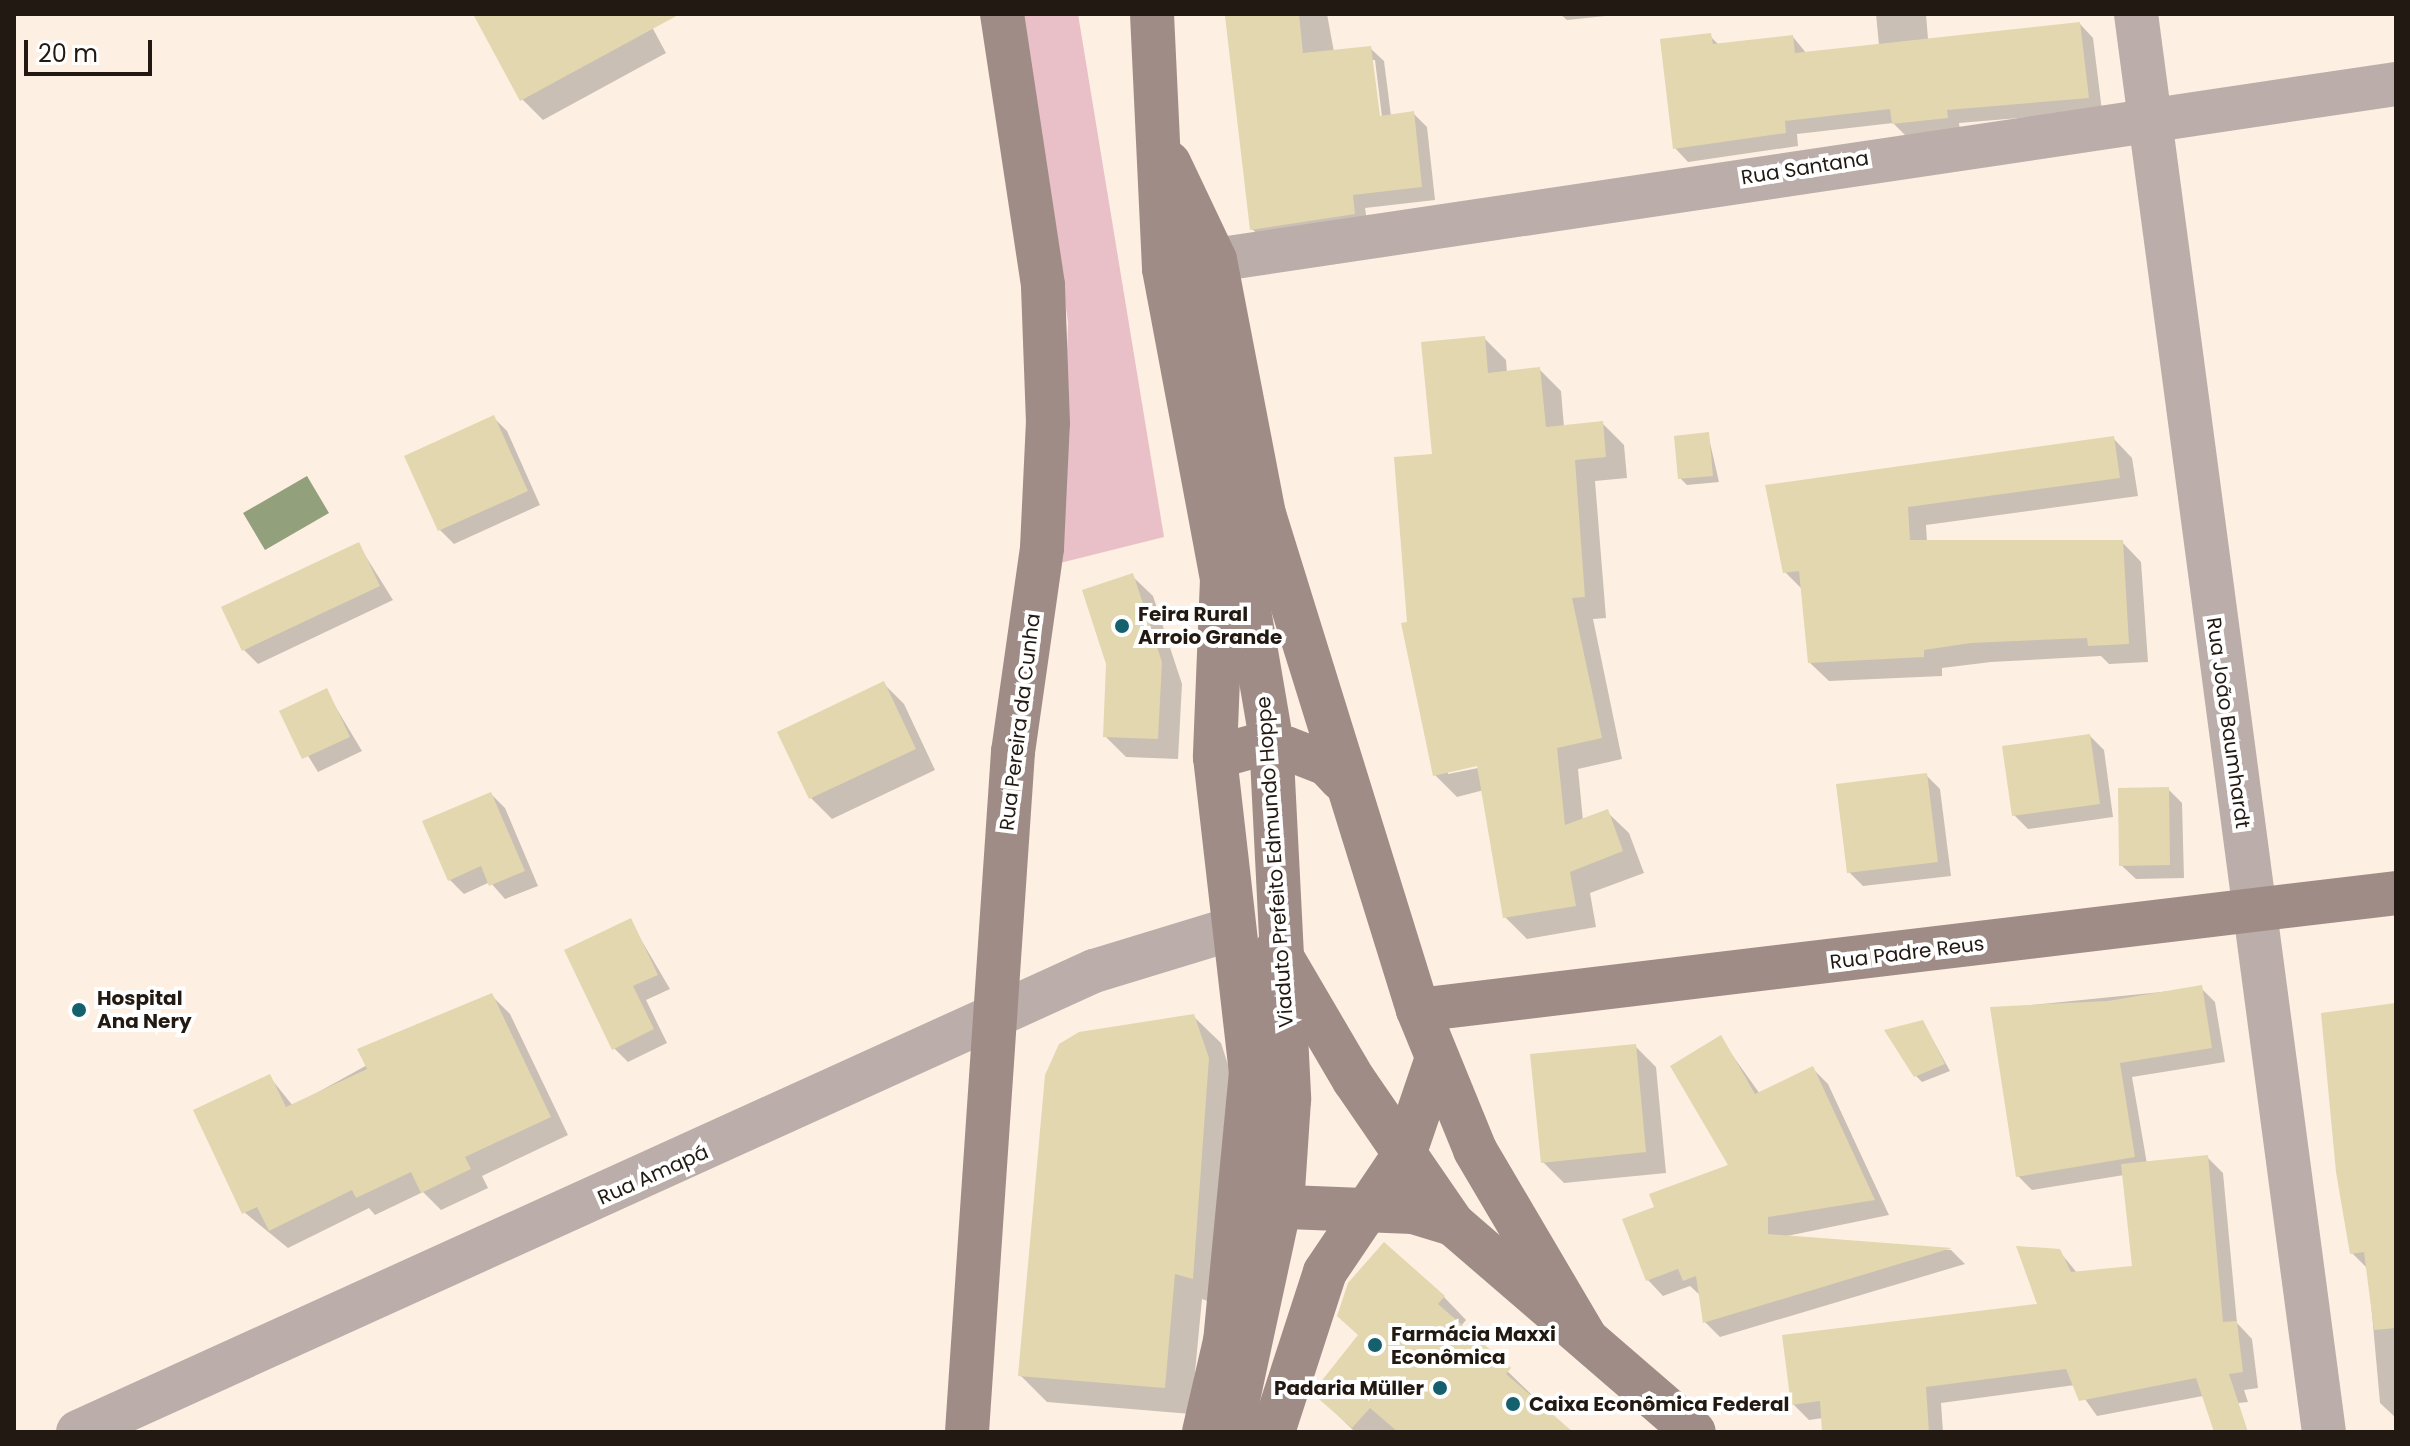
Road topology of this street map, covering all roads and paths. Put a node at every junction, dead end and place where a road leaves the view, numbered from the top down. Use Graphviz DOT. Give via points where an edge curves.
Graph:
graph roads {
  1 [pos="1002,14"];
  2 [pos="1152,14"];
  3 [pos="2136,14"];
  4 [pos="2396,84"];
  5 [pos="2148,115"];
  6 [pos="1164,153"];
  7 [pos="1203,262"];
  8 [pos="1215,757"];
  9 [pos="1341,779"];
  10 [pos="1221,837"];
  11 [pos="2396,893"];
  12 [pos="2253,913"];
  13 [pos="1231,929"];
  14 [pos="1418,1010"];
  15 [pos="999,1019"];
  16 [pos="1437,1058"];
  17 [pos="1251,1121"];
  18 [pos="1404,1155"];
  19 [pos="1365,1208"];
  20 [pos="1453,1224"];
  21 [pos="1585,1337"];
  22 [pos="78,1432"];
  23 [pos="967,1432"];
  24 [pos="1204,1432"];
  25 [pos="1231,1432"];
  26 [pos="1273,1432"];
  27 [pos="1694,1432"];
  28 [pos="2324,1432"];
  1 -- 15 [label="main road, Rua Pereira da Cunha" via="1043,285 1048,423 1042,548 1013,752"];
  2 -- 6 [label="main road"];
  3 -- 5 [label="street, Rua João Baumhardt"];
  4 -- 5 [label="street, Rua Santana"];
  5 -- 7 [label="street, Rua Santana"];
  5 -- 12 [label="street, Rua João Baumhardt"];
  6 -- 7 [label="main road, Viaduto Prefeito Edmundo Hoppe"];
  6 -- 8 [label="main road" via="1164,269 1222,579"];
  7 -- 9 [label="main road" via="1264,514"];
  7 -- 25 [label="main road, Viaduto Prefeito Edmundo Hoppe, bridge" via="1271,739 1289,1100 1283,1191"];
  8 -- 9 [label="main road" via="1255,746 1286,748 1327,764"];
  8 -- 10 [label="main road"];
  9 -- 14 [label="main road"];
  10 -- 13 [label="main road"];
  10 -- 18 [label="main road" via="1300,991"];
  11 -- 12 [label="main road, Rua Padre Reus"];
  12 -- 14 [label="main road, Rua Padre Reus"];
  12 -- 28 [label="street, Rua João Baumhardt"];
  13 -- 15 [label="street, Rua Amapá" via="1094,971"];
  13 -- 17 [label="main road"];
  14 -- 16 [label="main road"];
  15 -- 22 [label="street, Rua Amapá"];
  15 -- 23 [label="main road, Rua Pereira da Cunha"];
  16 -- 18 [label="main road"];
  16 -- 21 [label="main road" via="1475,1150"];
  17 -- 19 [label="main road" via="1256,1170 1269,1198 1298,1208"];
  17 -- 24 [label="main road" via="1225,1341"];
  18 -- 19 [label="main road"];
  18 -- 20 [label="main road"];
  19 -- 20 [label="main road"];
  19 -- 26 [label="main road" via="1314,1299"];
  20 -- 21 [label="main road"];
  21 -- 27 [label="main road"];
}
